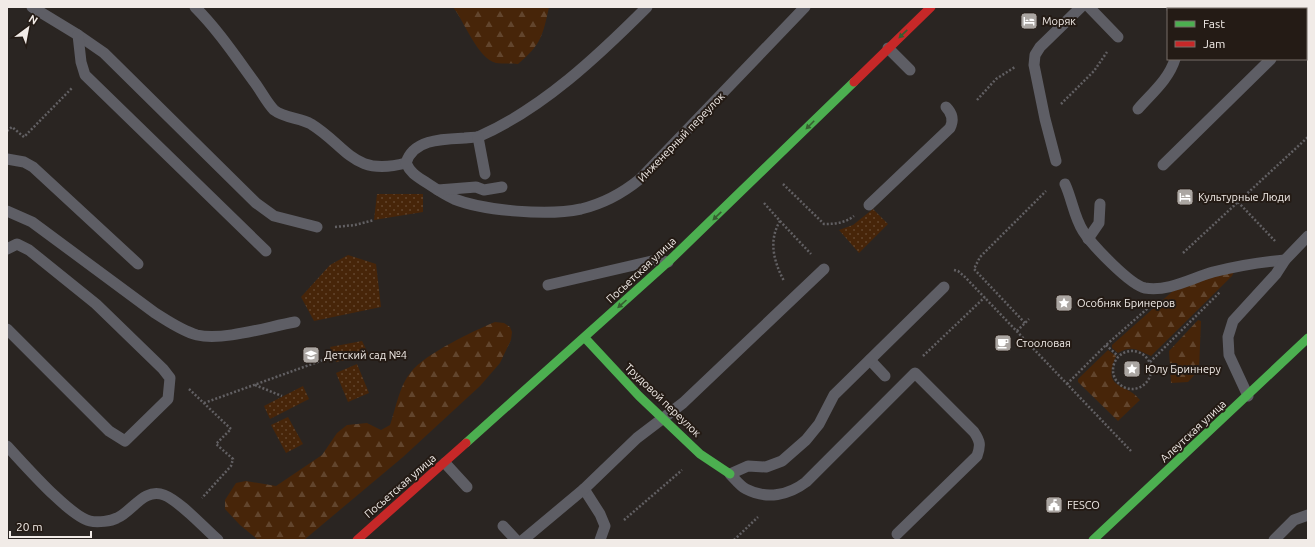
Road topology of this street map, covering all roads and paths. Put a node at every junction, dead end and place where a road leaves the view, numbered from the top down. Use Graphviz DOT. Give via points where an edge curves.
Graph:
graph roads {
  1 [pos="32,7"];
  2 [pos="195,7"];
  3 [pos="647,7"];
  4 [pos="805,7"];
  5 [pos="931,7"];
  6 [pos="1081,7"];
  7 [pos="1089,7"];
  8 [pos="78,35"];
  9 [pos="1118,37"];
  10 [pos="888,48"];
  11 [pos="1175,60"];
  12 [pos="1270,60"];
  13 [pos="1034,65"];
  14 [pos="910,70"];
  15 [pos="71,89"];
  16 [pos="977,100"];
  17 [pos="946,107"];
  18 [pos="1138,109"];
  19 [pos="1045,119"];
  20 [pos="7,130"];
  21 [pos="478,137"];
  22 [pos="1308,137"];
  23 [pos="7,158"];
  24 [pos="1056,161"];
  25 [pos="406,163"];
  26 [pos="1163,165"];
  27 [pos="485,174"];
  28 [pos="781,182"];
  29 [pos="1065,184"];
  30 [pos="502,187"];
  31 [pos="437,190"];
  32 [pos="761,199"];
  33 [pos="1238,202"];
  34 [pos="1100,204"];
  35 [pos="869,205"];
  36 [pos="7,211"];
  37 [pos="374,220"];
  38 [pos="780,220"];
  39 [pos="355,225"];
  40 [pos="317,227"];
  41 [pos="1308,236"];
  42 [pos="1088,239"];
  43 [pos="801,244"];
  44 [pos="7,249"];
  45 [pos="266,251"];
  46 [pos="1183,254"];
  47 [pos="1286,258"];
  48 [pos="668,262"];
  49 [pos="138,264"];
  50 [pos="824,269"];
  51 [pos="548,285"];
  52 [pos="1174,286"];
  53 [pos="944,288"];
  54 [pos="1224,288"];
  55 [pos="795,296"];
  56 [pos="1029,319"];
  57 [pos="295,322"];
  58 [pos="1025,323"];
  59 [pos="7,328"];
  60 [pos="1017,331"];
  61 [pos="585,338"];
  62 [pos="1308,338"];
  63 [pos="1106,345"];
  64 [pos="1118,356"];
  65 [pos="326,359"];
  66 [pos="870,360"];
  67 [pos="1150,362"];
  68 [pos="915,373"];
  69 [pos="886,376"];
  70 [pos="254,384"];
  71 [pos="1067,384"];
  72 [pos="186,385"];
  73 [pos="282,396"];
  74 [pos="1248,396"];
  75 [pos="204,402"];
  76 [pos="663,417"];
  77 [pos="7,446"];
  78 [pos="1131,451"];
  79 [pos="700,454"];
  80 [pos="445,463"];
  81 [pos="730,474"];
  82 [pos="467,487"];
  83 [pos="584,489"];
  84 [pos="188,513"];
  85 [pos="1308,515"];
  86 [pos="758,517"];
  87 [pos="618,525"];
  88 [pos="502,526"];
  89 [pos="898,534"];
  90 [pos="218,540"];
  91 [pos="357,540"];
  92 [pos="516,540"];
  93 [pos="523,540"];
  94 [pos="600,540"];
  95 [pos="734,540"];
  96 [pos="1093,540"];
  97 [pos="1274,540"];
  1 -- 8 [label="lane"];
  2 -- 25 [label="lane" via="210,21 275,110 312,125 355,160 390,167"];
  3 -- 21 [label="lane" via="548,95"];
  4 -- 31 [label="lane, Инженерный переулок" via="640,179 625,191 581,209 551,212 472,204"];
  5 -- 10 [label="street, Посьетская улица, one-way"];
  6 -- 13 [label="lane" via="1040,47 1035,55"];
  7 -- 9 [label="lane"];
  8 -- 40 [label="lane" via="104,54 256,203 274,216"];
  8 -- 45 [label="lane" via="85,75"];
  9 -- 19 [label="path" via="1094,71"];
  10 -- 14 [label="lane"];
  10 -- 48 [label="street, Посьетская улица, one-way"];
  11 -- 18 [label="lane" via="1164,81"];
  12 -- 26 [label="lane"];
  13 -- 16 [label="path" via="1017,66 1005,72"];
  13 -- 19 [label="lane"];
  15 -- 20 [label="path" via="24,137 12,127"];
  17 -- 35 [label="lane" via="952,117 950,128"];
  19 -- 24 [label="lane"];
  21 -- 25 [label="lane" via="429,142 409,153"];
  21 -- 27 [label="lane"];
  22 -- 33 [label="path"];
  23 -- 49 [label="lane" via="19,160 33,167"];
  25 -- 31 [label="lane, Инженерный переулок" via="410,172"];
  28 -- 35 [label="path" via="824,224 849,220"];
  29 -- 42 [label="lane" via="1078,222"];
  29 -- 58 [label="path" via="1046,191 980,257 974,269"];
  30 -- 31 [label="lane" via="484,190 476,187"];
  32 -- 38 [label="path"];
  33 -- 46 [label="path"];
  33 -- 47 [label="path"];
  34 -- 42 [label="lane" via="1099,223"];
  36 -- 57 [label="lane" via="32,222 155,313 196,334 226,336"];
  37 -- 39 [label="path"];
  38 -- 43 [label="path"];
  38 -- 55 [label="path" via="774,231 776,265 784,282"];
  41 -- 47 [label="lane"];
  42 -- 52 [label="lane" via="1136,284 1145,288"];
  44 -- 59 [label="lane" via="17,244 29,250 96,304 170,378 168,399 125,441 117,438"];
  47 -- 52 [label="lane" via="1220,271"];
  47 -- 74 [label="lane" via="1276,274 1233,321 1228,337 1229,355"];
  48 -- 51 [label="lane" via="656,260"];
  48 -- 61 [label="street, Посьетская улица, one-way"];
  50 -- 55 [label="lane"];
  52 -- 63 [label="path"];
  53 -- 66 [label="lane"];
  54 -- 67 [label="path"];
  55 -- 76 [label="lane" via="683,403"];
  56 -- 58 [label="path"];
  58 -- 60 [label="path"];
  60 -- 68 [label="path" via="985,297 920,359"];
  60 -- 71 [label="path"];
  61 -- 76 [label="street, Трудовой переулок"];
  61 -- 80 [label="street, Посьетская улица"];
  62 -- 74 [label="street, Алеутская улица"];
  63 -- 64 [label="path"];
  63 -- 71 [label="path"];
  64 -- 67 [label="path" via="1132,350 1146,356"];
  64 -- 67 [label="path" via="1114,362 1114,377 1125,388 1140,388 1150,377"];
  65 -- 70 [label="path"];
  66 -- 69 [label="lane"];
  66 -- 81 [label="lane" via="834,395 820,424 782,461 766,467 748,466"];
  68 -- 81 [label="lane" via="794,491 762,494 746,489"];
  68 -- 89 [label="lane" via="974,432 980,447 977,456"];
  70 -- 73 [label="path"];
  70 -- 75 [label="path"];
  71 -- 78 [label="path"];
  72 -- 75 [label="path"];
  74 -- 96 [label="street, Алеутская улица"];
  75 -- 84 [label="path" via="231,428 216,444 232,459 232,463"];
  76 -- 79 [label="street, Трудовой переулок"];
  76 -- 83 [label="lane"];
  77 -- 84 [label="lane" via="75,513 90,521 118,518 134,503 150,495 162,494"];
  79 -- 81 [label="street, Трудовой переулок"];
  79 -- 87 [label="path"];
  80 -- 82 [label="lane"];
  80 -- 91 [label="street, Посьетская улица"];
  83 -- 93 [label="lane"];
  83 -- 94 [label="lane" via="605,526"];
  84 -- 90 [label="lane"];
  85 -- 97 [label="lane" via="1294,520"];
  86 -- 95 [label="path"];
  88 -- 92 [label="lane"];
}
